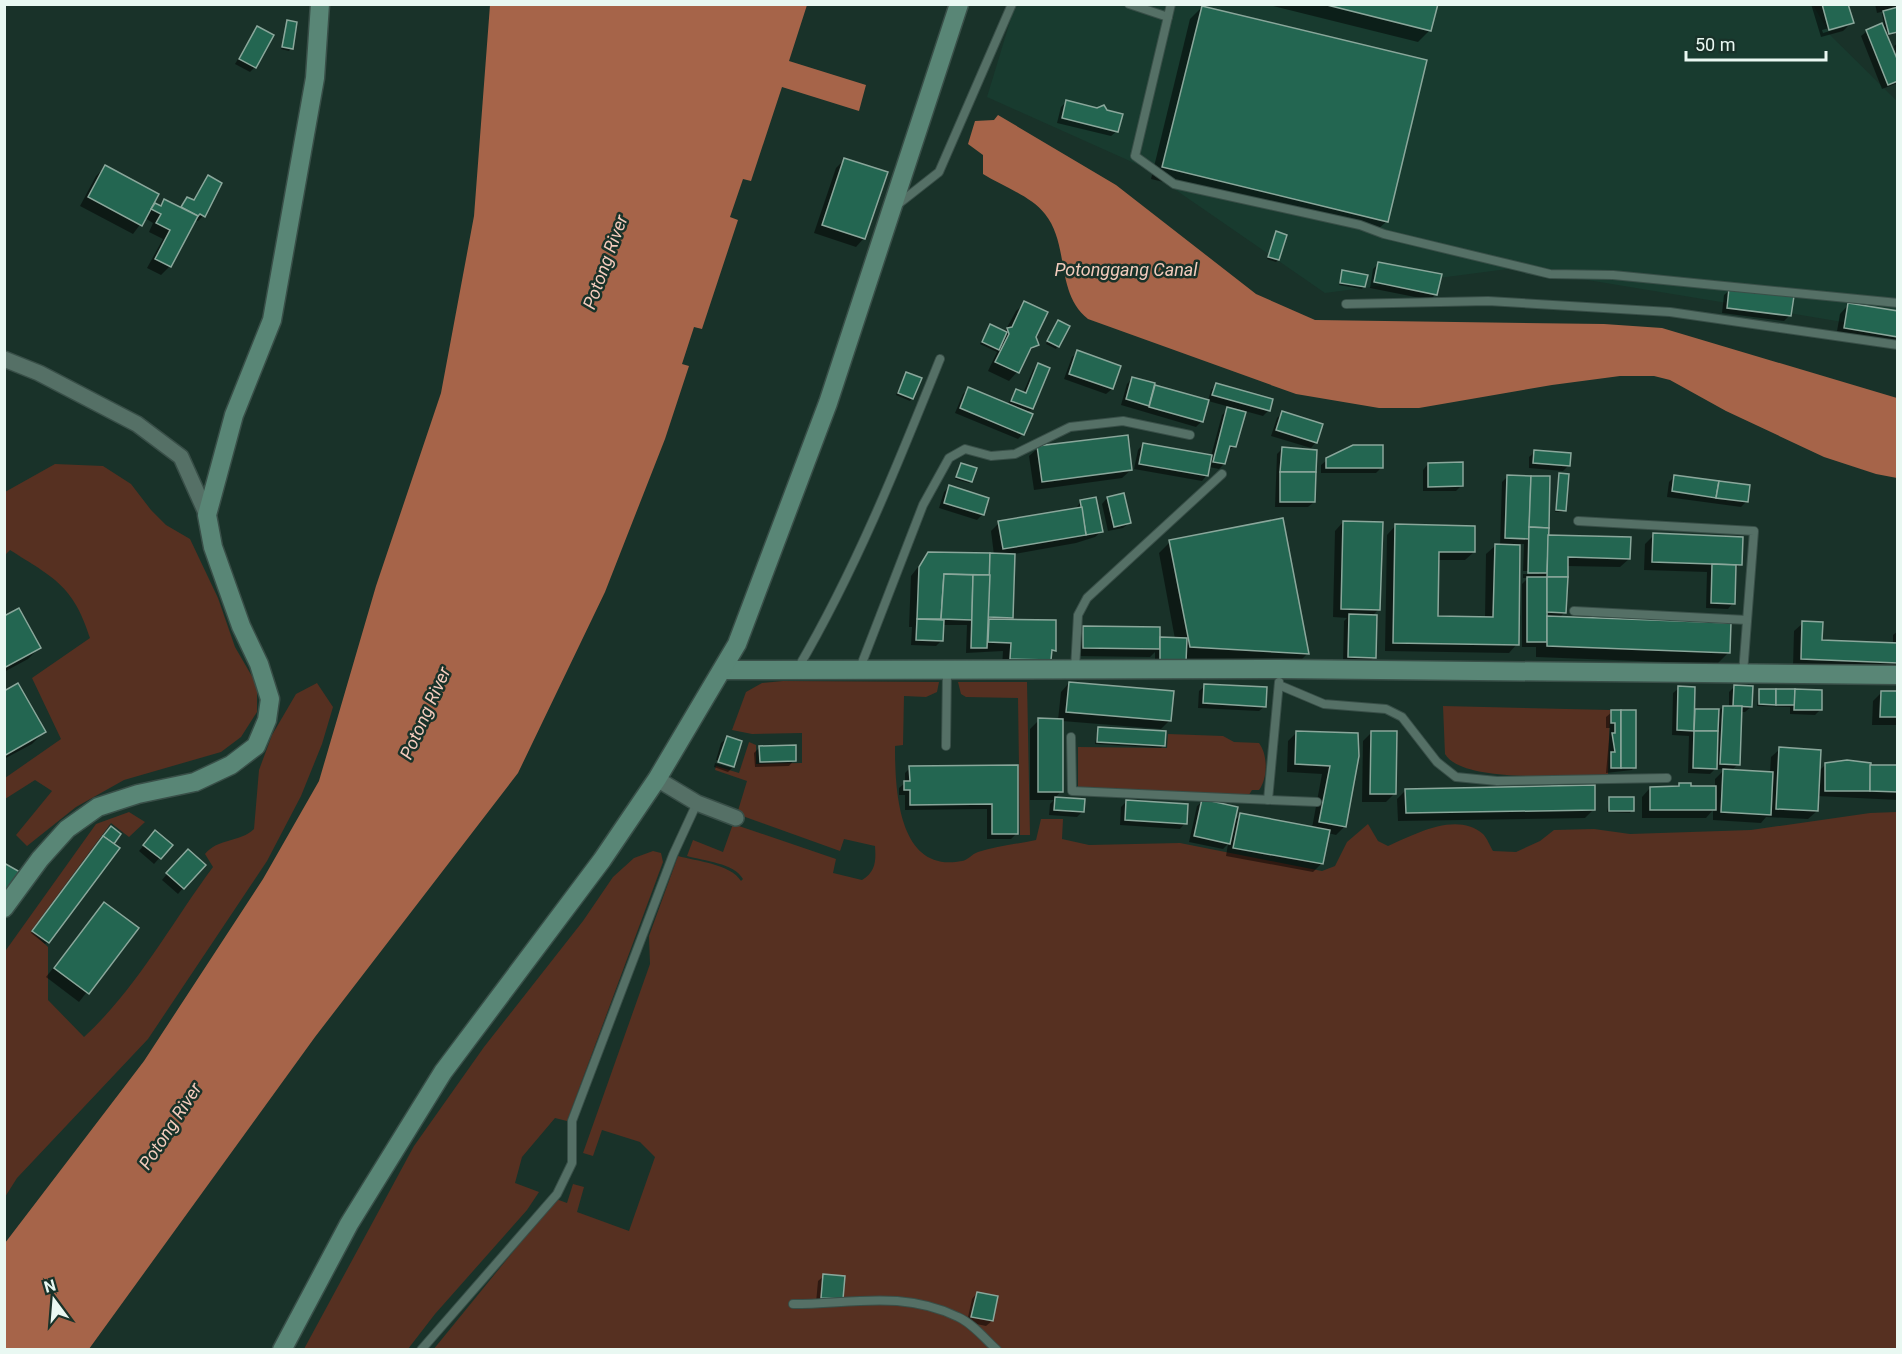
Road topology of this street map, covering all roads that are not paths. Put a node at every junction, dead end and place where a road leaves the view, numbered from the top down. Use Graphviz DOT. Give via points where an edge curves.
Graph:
graph roads {
  1 [pos="320,4"];
  2 [pos="959,4"];
  3 [pos="1011,4"];
  4 [pos="1129,4"];
  5 [pos="1171,4"];
  6 [pos="1168,18"];
  7 [pos="891,209"];
  8 [pos="1898,303"];
  9 [pos="1346,304"];
  10 [pos="1898,345"];
  11 [pos="4,358"];
  12 [pos="940,359"];
  13 [pos="1190,435"];
  14 [pos="1222,474"];
  15 [pos="207,515"];
  16 [pos="1578,521"];
  17 [pos="1574,611"];
  18 [pos="1747,620"];
  19 [pos="860,669"];
  20 [pos="724,670"];
  21 [pos="797,670"];
  22 [pos="947,670"];
  23 [pos="1075,671"];
  24 [pos="1743,673"];
  25 [pos="1898,675"];
  26 [pos="1280,677"];
  27 [pos="1071,737"];
  28 [pos="946,746"];
  29 [pos="1667,778"];
  30 [pos="657,779"];
  31 [pos="1268,800"];
  32 [pos="697,802"];
  33 [pos="1317,802"];
  34 [pos="736,818"];
  35 [pos="4,908"];
  36 [pos="793,1304"];
  37 [pos="282,1350"];
  38 [pos="421,1350"];
  39 [pos="997,1350"];
  1 -- 15 [label="street" via="315,78 272,320 234,415"];
  2 -- 7 [label="street"];
  3 -- 7 [label="lane" via="939,172"];
  4 -- 6 [label="lane"];
  5 -- 6 [label="lane"];
  6 -- 8 [label="lane" via="1135,156 1174,184 1360,225 1550,274 1613,274"];
  7 -- 20 [label="street" via="828,403"];
  9 -- 10 [label="lane" via="1488,301 1670,312"];
  11 -- 15 [label="street" via="137,424 181,457"];
  12 -- 21 [label="lane" via="831,610"];
  13 -- 19 [label="lane" via="1123,421 1070,427 1015,454 991,456 965,449 949,458 923,505"];
  14 -- 23 [label="lane" via="1087,598 1078,615"];
  15 -- 35 [label="street" via="213,547 270,699 267,720 256,746 231,765 195,782 98,807 67,829"];
  16 -- 18 [label="lane" via="1754,531"];
  17 -- 18 [label="lane"];
  18 -- 24 [label="lane"];
  19 -- 21 [label="street"];
  19 -- 22 [label="street"];
  20 -- 21 [label="street"];
  20 -- 30 [label="street"];
  22 -- 23 [label="street"];
  22 -- 28 [label="lane"];
  23 -- 26 [label="street"];
  24 -- 25 [label="street"];
  24 -- 26 [label="street"];
  26 -- 29 [label="lane" via="1324,704 1386,709 1402,717 1437,762 1456,777 1497,782"];
  26 -- 31 [label="lane"];
  27 -- 31 [label="lane" via="1072,791"];
  30 -- 32 [label="street"];
  30 -- 37 [label="street" via="602,860 443,1072 349,1224"];
  31 -- 33 [label="lane"];
  32 -- 34 [label="street"];
  32 -- 38 [label="lane" via="572,1120 572,1163 557,1194"];
  36 -- 39 [label="lane" via="861,1299 923,1304 960,1317"];
}
